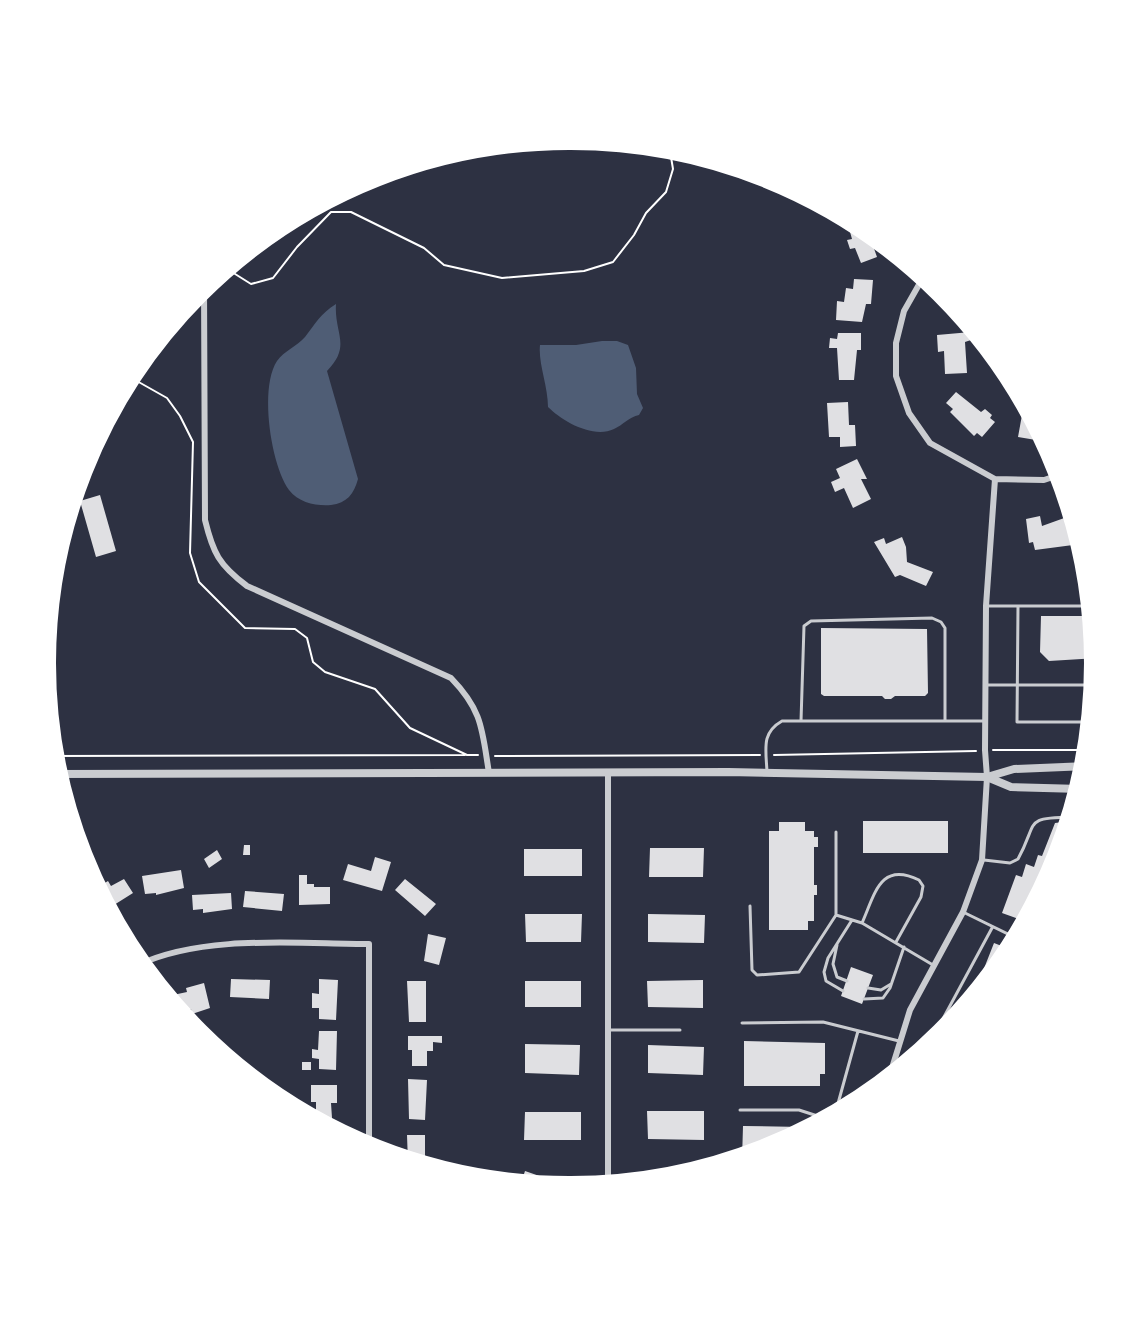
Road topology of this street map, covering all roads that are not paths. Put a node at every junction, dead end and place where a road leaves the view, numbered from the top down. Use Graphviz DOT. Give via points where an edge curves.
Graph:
graph roads {
  1 [pos="920,282"];
  2 [pos="204,297"];
  3 [pos="1053,477"];
  4 [pos="995,479"];
  5 [pos="986,606"];
  6 [pos="1018,606"];
  7 [pos="1084,606"];
  8 [pos="1017,685"];
  9 [pos="1087,685"];
  10 [pos="985,686"];
  11 [pos="945,720"];
  12 [pos="985,720"];
  13 [pos="801,721"];
  14 [pos="1084,722"];
  15 [pos="1077,766"];
  16 [pos="608,772"];
  17 [pos="767,772"];
  18 [pos="489,773"];
  19 [pos="64,774"];
  20 [pos="987,777"];
  21 [pos="1072,789"];
  22 [pos="1064,817"];
  23 [pos="836,832"];
  24 [pos="982,860"];
  25 [pos="750,906"];
  26 [pos="963,912"];
  27 [pos="836,915"];
  28 [pos="852,920"];
  29 [pos="862,923"];
  30 [pos="992,928"];
  31 [pos="1010,935"];
  32 [pos="839,941"];
  33 [pos="896,942"];
  34 [pos="904,947"];
  35 [pos="147,961"];
  36 [pos="934,966"];
  37 [pos="847,981"];
  38 [pos="892,983"];
  39 [pos="868,988"];
  40 [pos="843,991"];
  41 [pos="864,999"];
  42 [pos="742,1023"];
  43 [pos="940,1025"];
  44 [pos="610,1030"];
  45 [pos="680,1030"];
  46 [pos="858,1030"];
  47 [pos="900,1042"];
  48 [pos="892,1068"];
  49 [pos="836,1107"];
  50 [pos="740,1110"];
  51 [pos="820,1116"];
  52 [pos="369,1140"];
  53 [pos="608,1179"];
  1 -- 4 [label="street" via="904,311 896,343 896,376 906,404 930,443"];
  2 -- 18 [label="street" via="205,520 212,550 227,571 247,586 451,678 470,697 480,719"];
  3 -- 4 [label="street"];
  4 -- 5 [label="street"];
  5 -- 6 [label="lane"];
  5 -- 10 [label="street"];
  6 -- 7 [label="lane"];
  6 -- 8 [label="lane"];
  8 -- 9 [label="lane"];
  8 -- 10 [label="lane"];
  8 -- 14 [label="lane" via="1017,722"];
  10 -- 12 [label="street"];
  11 -- 12 [label="lane"];
  11 -- 13 [label="lane"];
  11 -- 13 [label="lane" via="945,628 932,618 812,621 804,626"];
  12 -- 20 [label="street"];
  13 -- 17 [label="lane" via="783,720 771,727 767,734"];
  15 -- 20 [label="street" via="1014,769"];
  16 -- 17 [label="street"];
  16 -- 18 [label="street"];
  16 -- 44 [label="street"];
  17 -- 20 [label="street"];
  18 -- 19 [label="street"];
  20 -- 21 [label="street" via="1011,787"];
  20 -- 24 [label="street"];
  22 -- 24 [label="lane" via="1040,818 1033,823 1018,860"];
  23 -- 27 [label="lane"];
  24 -- 26 [label="street"];
  25 -- 27 [label="lane" via="752,970 757,975 800,972"];
  26 -- 30 [label="lane"];
  26 -- 36 [label="street"];
  27 -- 28 [label="lane"];
  28 -- 29 [label="lane"];
  28 -- 32 [label="lane"];
  29 -- 33 [label="lane"];
  29 -- 33 [label="lane" via="878,888 890,874 897,872 919,880 923,886 921,897"];
  30 -- 31 [label="lane"];
  30 -- 43 [label="lane"];
  32 -- 37 [label="lane" via="834,970 837,977"];
  32 -- 40 [label="lane" via="828,958 824,977"];
  33 -- 34 [label="lane"];
  34 -- 36 [label="lane"];
  34 -- 38 [label="lane"];
  35 -- 52 [label="street" via="216,945 369,944"];
  36 -- 47 [label="street" via="910,1010"];
  38 -- 39 [label="lane" via="880,990"];
  38 -- 41 [label="lane" via="883,998"];
  42 -- 46 [label="lane" via="823,1022"];
  44 -- 45 [label="lane"];
  44 -- 53 [label="street"];
  46 -- 47 [label="lane"];
  46 -- 49 [label="lane"];
  47 -- 48 [label="street"];
  50 -- 51 [label="lane" via="799,1110"];
}
